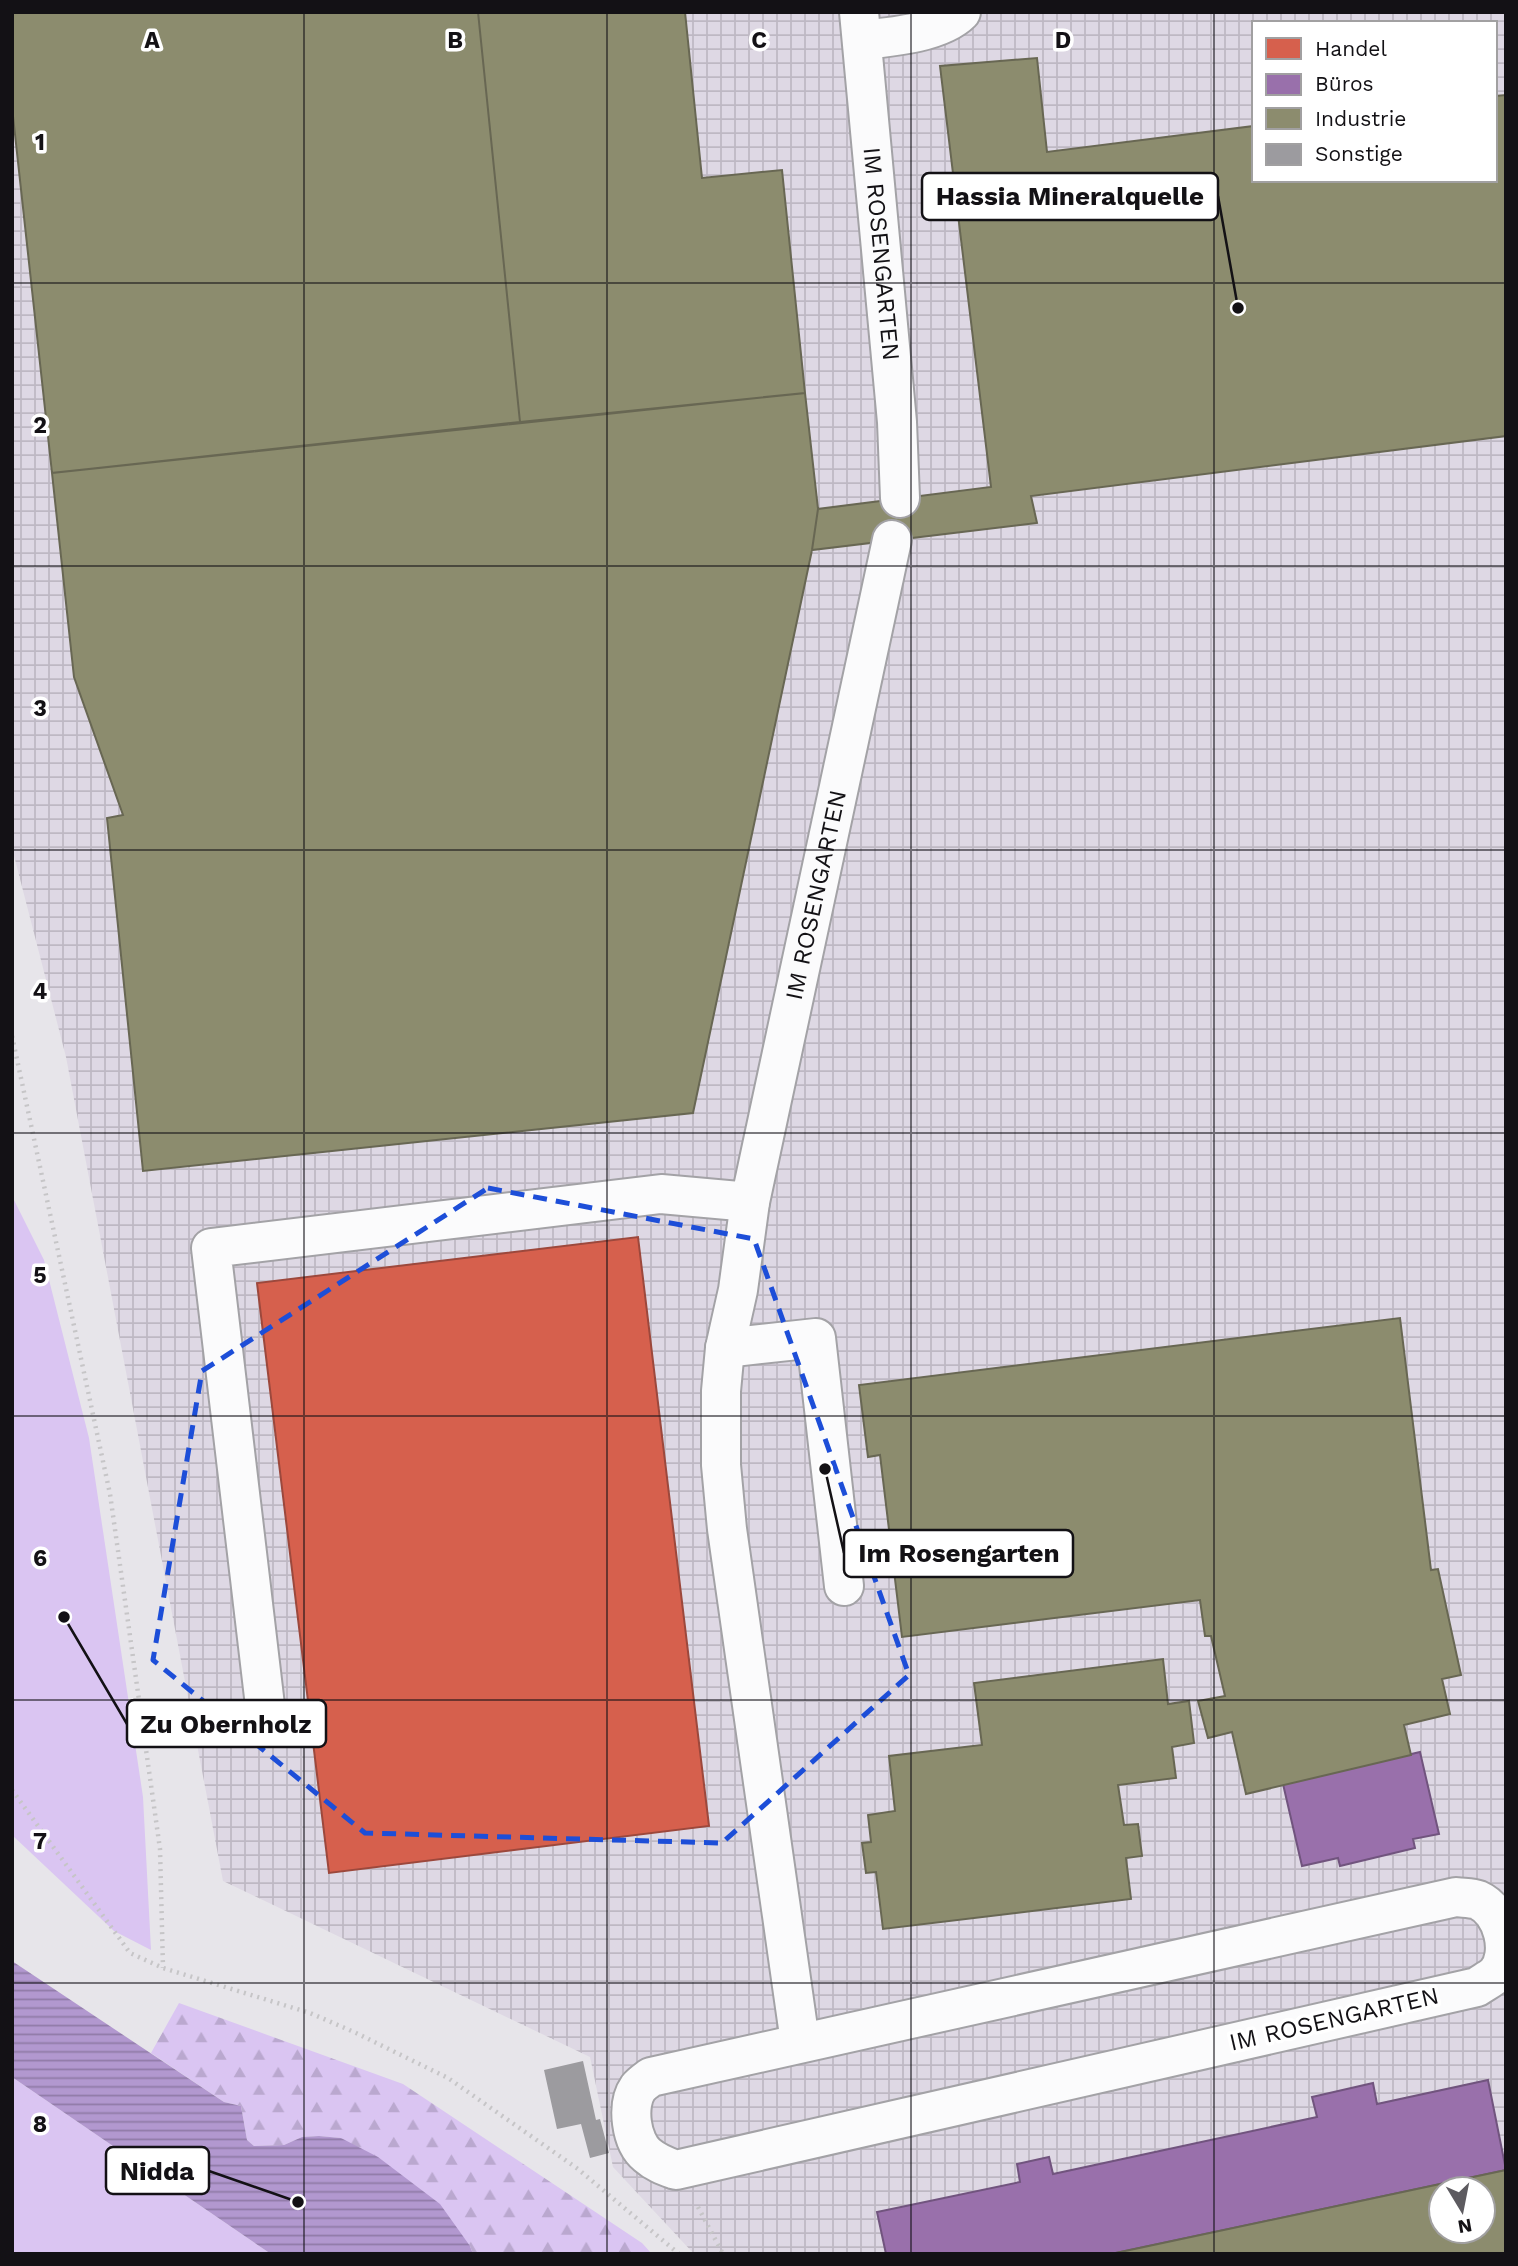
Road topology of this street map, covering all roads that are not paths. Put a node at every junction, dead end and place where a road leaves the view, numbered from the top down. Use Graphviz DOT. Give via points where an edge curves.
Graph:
graph roads {
  1 [pos="961,12"];
  2 [pos="861,26"];
  3 [pos="900,498"];
  4 [pos="892,540"];
  5 [pos="750,1202"];
  6 [pos="726,1348"];
  7 [pos="844,1586"];
  8 [pos="266,1714"];
  9 [pos="800,2042"];
  1 -- 2 [label="street" via="954,19 907,35"];
  2 -- 3 [label="street, IM ROSENGARTEN"];
  4 -- 5 [label="street, IM ROSENGARTEN"];
  5 -- 6 [label="street, IM ROSENGARTEN"];
  5 -- 8 [label="street" via="661,1194 211,1248"];
  6 -- 7 [label="street" via="816,1338"];
  6 -- 9 [label="street, IM ROSENGARTEN" via="720,1429 727,1529"];
  9 -- 9 [label="street, IM ROSENGARTEN" via="651,2077 638,2088 631,2109 644,2153 676,2170 1477,1987 1497,1974 1505,1938 1494,1914 1479,1900 1456,1897"];
}
